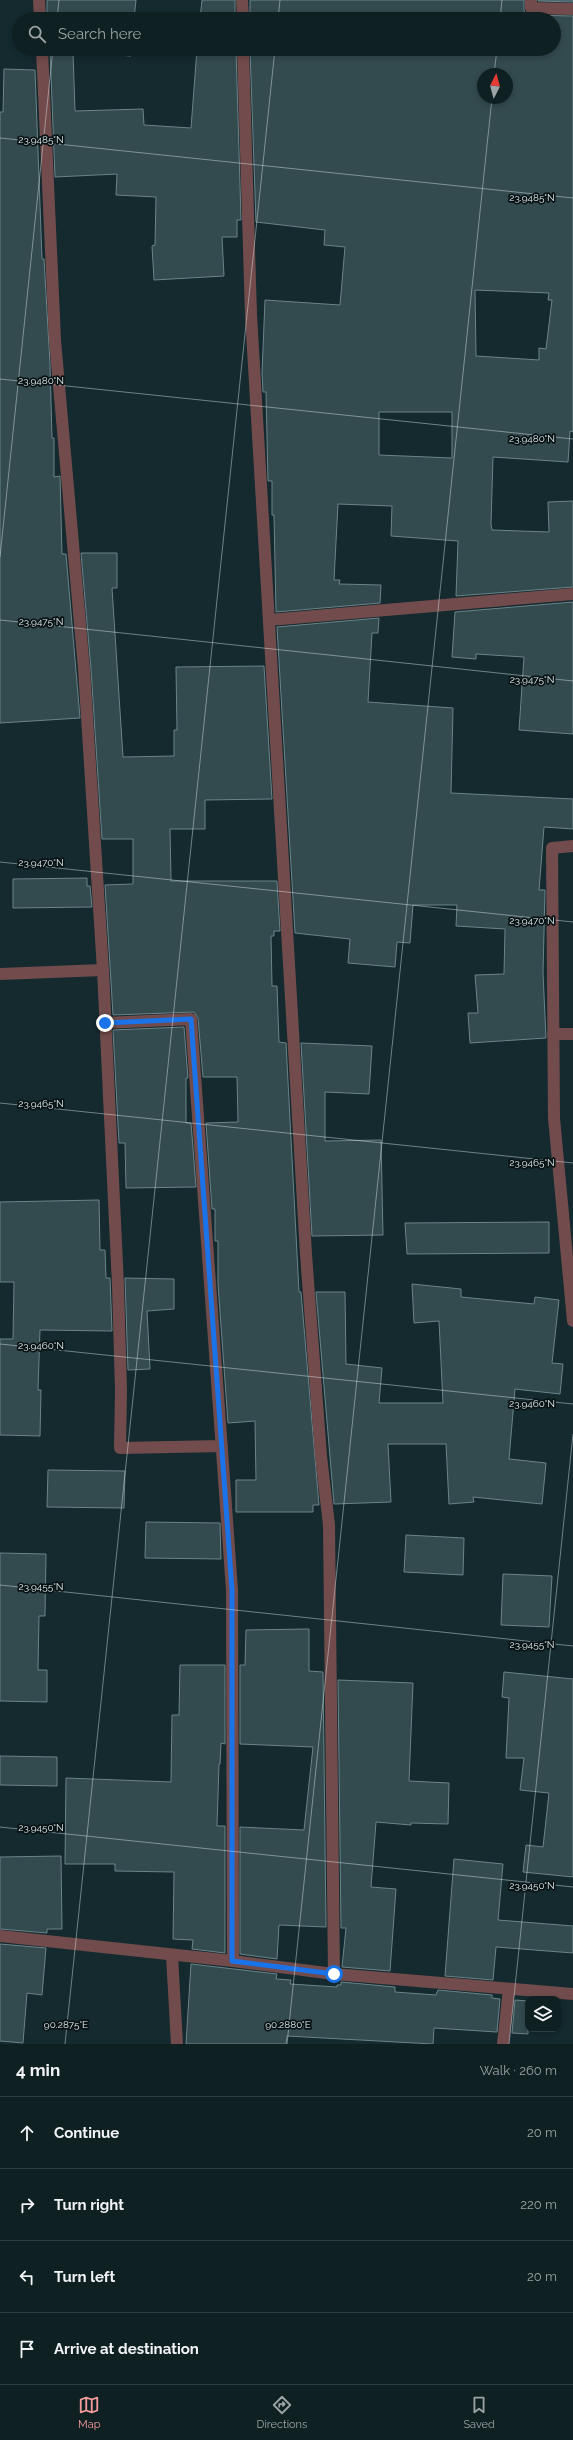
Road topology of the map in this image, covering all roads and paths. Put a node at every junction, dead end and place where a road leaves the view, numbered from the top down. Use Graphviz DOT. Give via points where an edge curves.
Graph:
graph roads {
  1 [pos="39,0"];
  2 [pos="242,0"];
  3 [pos="531,0"];
  4 [pos="573,9"];
  5 [pos="40,12"];
  6 [pos="242,12"];
  7 [pos="42,56"];
  8 [pos="243,56"];
  9 [pos="573,594"];
  10 [pos="269,620"];
  11 [pos="573,846"];
  12 [pos="102,970"];
  13 [pos="0,974"];
  14 [pos="105,1023"];
  15 [pos="553,1034"];
  16 [pos="573,1034"];
  17 [pos="573,1321"];
  18 [pos="222,1446"];
  19 [pos="0,1936"];
  20 [pos="172,1956"];
  21 [pos="232,1961"];
  22 [pos="334,1974"];
  23 [pos="509,1989"];
  24 [pos="571,1994"];
  25 [pos="177,2044"];
  26 [pos="503,2044"];
  1 -- 5 [label="street"];
  2 -- 6 [label="street"];
  3 -- 4 [label="street" via="531,8"];
  7 -- 12 [label="street" via="55,340 84,669"];
  8 -- 10 [label="street" via="251,315"];
  9 -- 10 [label="street"];
  10 -- 22 [label="street" via="306,1254 321,1456 329,1525"];
  11 -- 15 [label="street" via="552,848"];
  12 -- 13 [label="street"];
  12 -- 14 [label="street"];
  14 -- 18 [label="street" via="191,1019"];
  14 -- 18 [label="street" via="118,1285 120,1448"];
  15 -- 16 [label="street"];
  15 -- 17 [label="street" via="554,1118"];
  18 -- 21 [label="street" via="232,1590"];
  19 -- 20 [label="street"];
  20 -- 21 [label="street"];
  20 -- 25 [label="street"];
  21 -- 22 [label="street"];
  22 -- 23 [label="street"];
  23 -- 24 [label="street"];
  23 -- 26 [label="street"];
}
